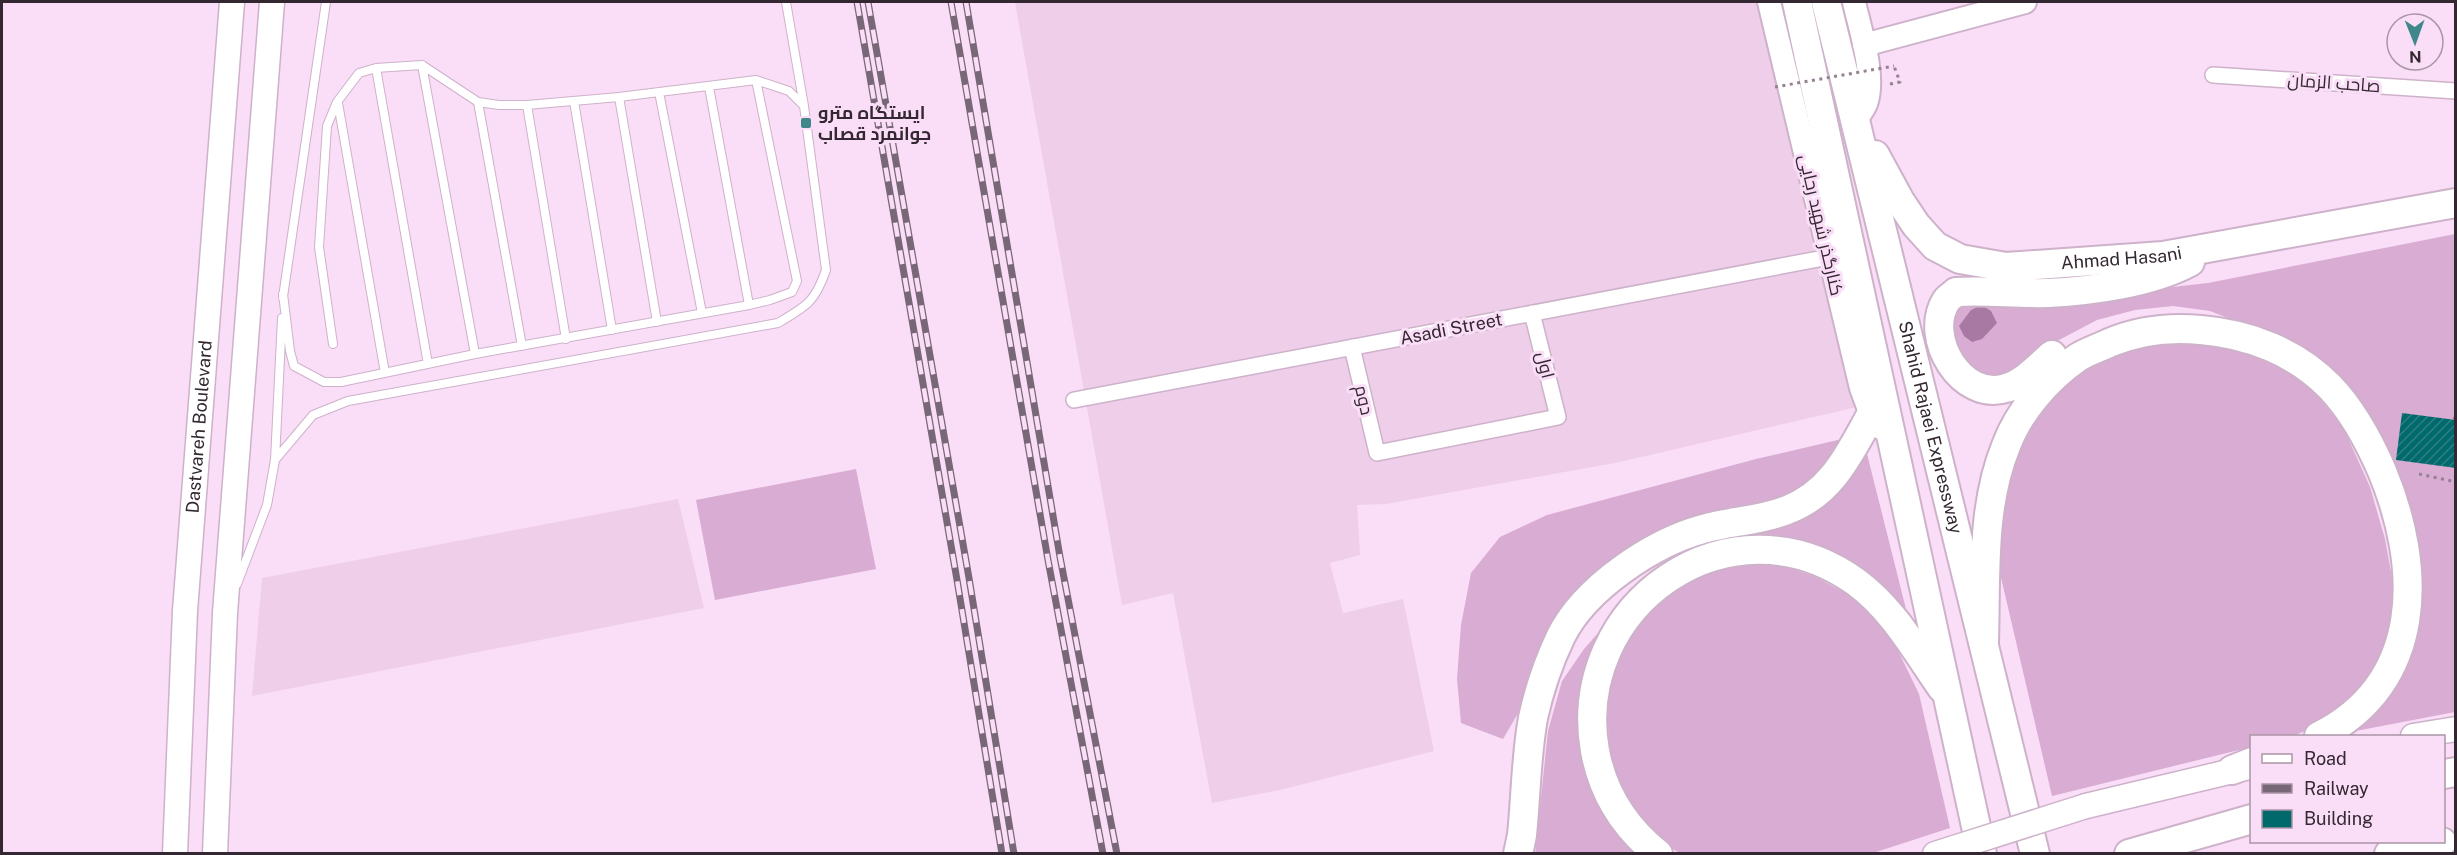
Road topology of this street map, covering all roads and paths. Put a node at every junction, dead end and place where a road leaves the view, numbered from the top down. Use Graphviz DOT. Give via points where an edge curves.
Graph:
graph roads {
  1 [pos="232,2"];
  2 [pos="272,2"];
  3 [pos="326,2"];
  4 [pos="786,2"];
  5 [pos="1769,2"];
  6 [pos="1797,2"];
  7 [pos="1826,2"];
  8 [pos="1854,2"];
  9 [pos="2025,2"];
  10 [pos="1968,9"];
  11 [pos="1864,45"];
  12 [pos="422,65"];
  13 [pos="376,68"];
  14 [pos="2213,75"];
  15 [pos="756,80"];
  16 [pos="1900,82"];
  17 [pos="709,87"];
  18 [pos="1775,87"];
  19 [pos="2456,91"];
  20 [pos="659,92"];
  21 [pos="619,97"];
  22 [pos="574,101"];
  23 [pos="337,102"];
  24 [pos="478,102"];
  25 [pos="527,105"];
  26 [pos="804,106"];
  27 [pos="1856,120"];
  28 [pos="2456,203"];
  29 [pos="2218,246"];
  30 [pos="1828,257"];
  31 [pos="283,294"];
  32 [pos="749,305"];
  33 [pos="702,313"];
  34 [pos="1532,314"];
  35 [pos="657,322"];
  36 [pos="612,330"];
  37 [pos="2223,332"];
  38 [pos="567,339"];
  39 [pos="333,344"];
  40 [pos="522,346"];
  41 [pos="1352,347"];
  42 [pos="475,354"];
  43 [pos="428,364"];
  44 [pos="385,373"];
  45 [pos="1074,400"];
  46 [pos="2456,412"];
  47 [pos="1871,414"];
  48 [pos="2454,420"];
  49 [pos="1892,440"];
  50 [pos="1377,453"];
  51 [pos="275,460"];
  52 [pos="2419,474"];
  53 [pos="2456,483"];
  54 [pos="225,613"];
  55 [pos="1984,642"];
  56 [pos="1951,700"];
  57 [pos="2456,729"];
  58 [pos="2321,735"];
  59 [pos="2419,735"];
  60 [pos="2245,766"];
  61 [pos="2250,820"];
  62 [pos="176,826"];
  63 [pos="2435,843"];
  64 [pos="1958,851"];
  65 [pos="167,854"];
  66 [pos="175,854"];
  67 [pos="215,854"];
  68 [pos="1518,854"];
  69 [pos="1658,854"];
  70 [pos="2035,854"];
  71 [pos="2128,854"];
  72 [pos="2390,854"];
  1 -- 62 [label="main road, Dastvareh Boulevard" via="185,611"];
  2 -- 54 [label="main road"];
  3 -- 31 [label="lane"];
  4 -- 26 [label="lane"];
  5 -- 30 [label="street, کنارگذر شهید رجایی"];
  6 -- 49 [label="highway"];
  7 -- 27 [label="highway, Shahid Rajaei Expressway"];
  8 -- 11 [label="street"];
  9 -- 10 [label="street"];
  10 -- 11 [label="street"];
  11 -- 27 [label="street" via="1870,88 1866,105"];
  12 -- 13 [label="lane"];
  12 -- 24 [label="lane"];
  12 -- 42 [label="lane"];
  13 -- 23 [label="lane" via="359,73"];
  13 -- 43 [label="lane"];
  14 -- 19 [label="street, صاحب الزمان"];
  15 -- 17 [label="lane"];
  15 -- 26 [label="lane" via="789,91"];
  15 -- 32 [label="lane" via="797,281 792,292"];
  16 -- 18 [label="path, bridge" via="1894,66"];
  17 -- 20 [label="lane"];
  17 -- 32 [label="lane"];
  20 -- 21 [label="lane"];
  20 -- 33 [label="lane"];
  21 -- 22 [label="lane"];
  21 -- 35 [label="lane"];
  22 -- 25 [label="lane"];
  22 -- 36 [label="lane"];
  23 -- 39 [label="lane" via="327,126 319,247"];
  23 -- 44 [label="lane"];
  24 -- 25 [label="lane"];
  24 -- 40 [label="lane"];
  25 -- 38 [label="lane"];
  26 -- 51 [label="lane" via="826,270 818,292 801,309 778,323 348,401 313,415"];
  27 -- 29 [label="highway, Ahmad Hasani" via="1916,225 1935,246 1960,259 2006,267 2163,256"];
  27 -- 55 [label="highway, Shahid Rajaei Expressway"];
  28 -- 29 [label="highway, Ahmad Hasani"];
  29 -- 37 [label="highway" via="2181,267 2138,280 2048,293 1956,292 1946,300 1940,317 1941,338 1959,375 1989,390 2024,380 2081,336 2120,323 2161,318 2194,320"];
  30 -- 34 [label="street, Asadi Street"];
  30 -- 47 [label="street, کنارگذر شهید رجایی"];
  31 -- 44 [label="lane" via="294,366 324,382"];
  31 -- 51 [label="lane"];
  32 -- 33 [label="lane"];
  33 -- 35 [label="lane"];
  34 -- 41 [label="street, Asadi Street"];
  34 -- 50 [label="street, اول" via="1558,417"];
  35 -- 36 [label="lane"];
  36 -- 38 [label="lane"];
  37 -- 55 [label="highway" via="2184,328 2129,334 2078,357 2036,395 2006,445 1989,502"];
  37 -- 58 [label="highway" via="2285,353 2329,386 2346,405 2373,449 2400,523 2408,567 2406,623 2401,643 2385,677 2365,701 2342,723"];
  38 -- 40 [label="lane"];
  40 -- 42 [label="lane"];
  41 -- 45 [label="street, Asadi Street"];
  41 -- 50 [label="street, دوم"];
  42 -- 43 [label="lane"];
  43 -- 44 [label="lane"];
  46 -- 48 [label="path"];
  47 -- 49 [label="street, کنارگذر شهید رجایی"];
  47 -- 68 [label="highway" via="1839,470 1818,494 1787,510 1702,529 1664,544 1630,563 1593,593 1562,634 1543,682 1533,718"];
  49 -- 56 [label="highway"];
  51 -- 54 [label="lane" via="267,505"];
  52 -- 53 [label="path"];
  54 -- 67 [label="main road"];
  55 -- 70 [label="highway, Shahid Rajaei Expressway"];
  56 -- 64 [label="highway"];
  56 -- 69 [label="highway" via="1886,608 1856,582 1832,568 1798,554 1768,550 1716,554 1690,564 1668,577 1629,615 1610,643 1596,678 1592,705 1592,735 1606,791 1624,823"];
  57 -- 59 [label="main road"];
  60 -- 64 [label="main road, bridge" via="2086,806"];
  61 -- 71 [label="highway"];
  62 -- 65 [label="main road"];
  62 -- 66 [label="main road, Dastvareh Boulevard"];
  63 -- 72 [label="highway"];
}
